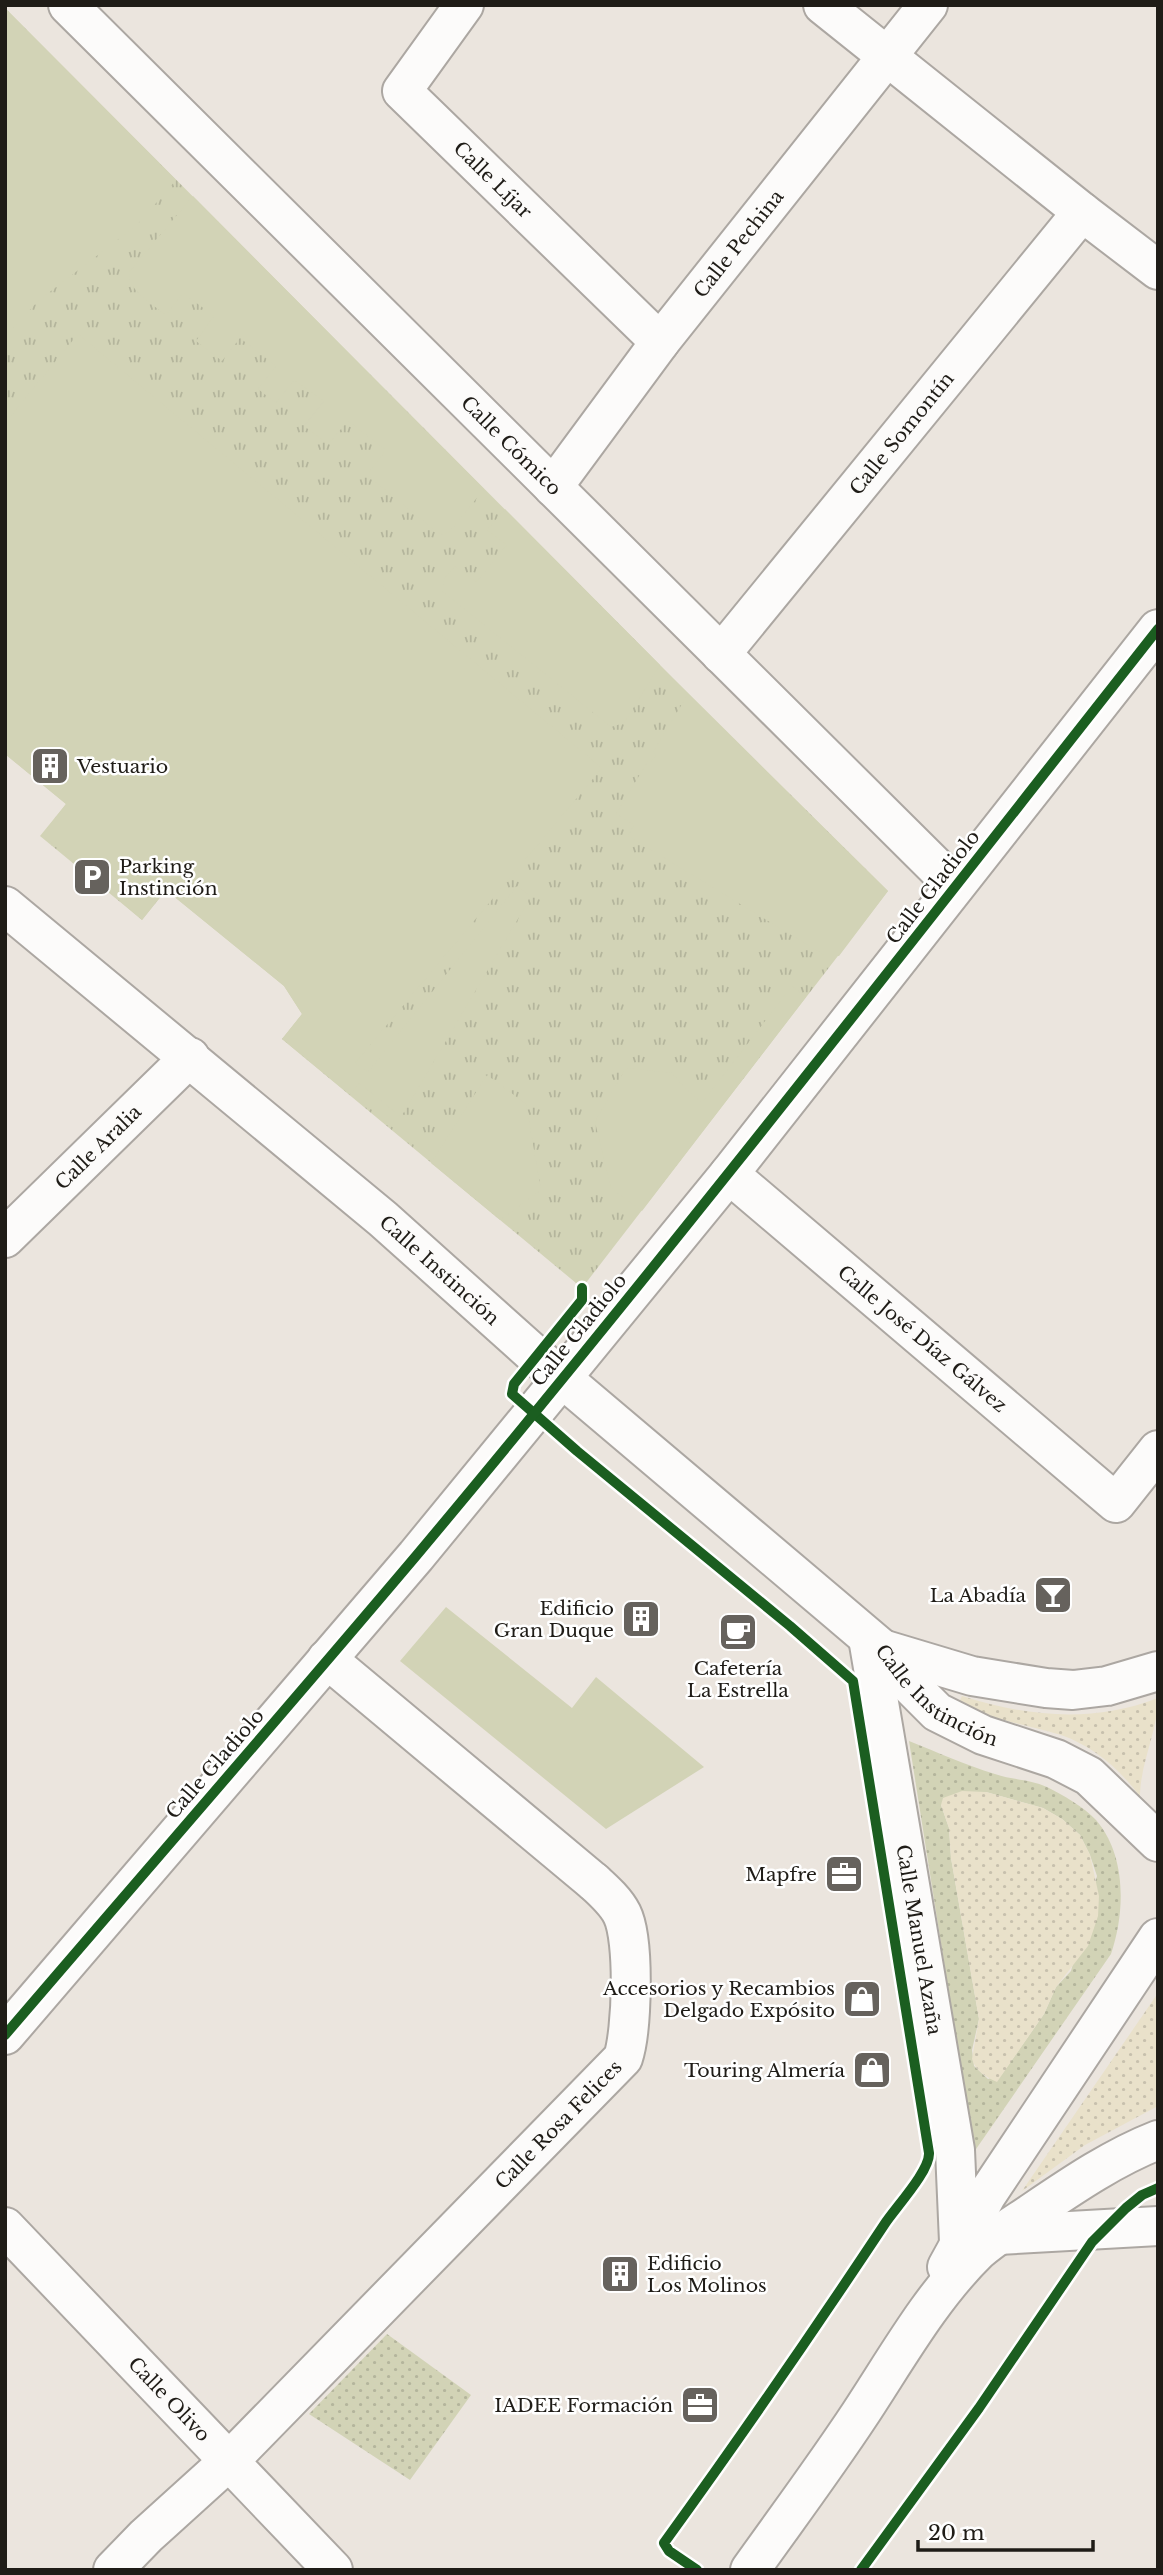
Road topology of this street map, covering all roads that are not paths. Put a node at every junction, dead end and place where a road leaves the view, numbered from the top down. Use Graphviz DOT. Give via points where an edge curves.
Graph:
graph roads {
  1 [pos="68,5"];
  2 [pos="464,5"];
  3 [pos="823,5"];
  4 [pos="928,5"];
  5 [pos="888,57"];
  6 [pos="1082,212"];
  7 [pos="1158,270"];
  8 [pos="660,342"];
  9 [pos="553,487"];
  10 [pos="1158,629"];
  11 [pos="721,654"];
  12 [pos="956,886"];
  13 [pos="5,906"];
  14 [pos="190,1057"];
  15 [pos="729,1174"];
  16 [pos="5,1238"];
  17 [pos="562,1378"];
  18 [pos="1158,1450"];
  19 [pos="875,1644"];
  20 [pos="327,1659"];
  21 [pos="1158,1671"];
  22 [pos="1158,1842"];
  23 [pos="1158,1938"];
  24 [pos="5,2035"];
  25 [pos="1158,2140"];
  26 [pos="1158,2226"];
  27 [pos="5,2227"];
  28 [pos="998,2235"];
  29 [pos="959,2242"];
  30 [pos="921,2319"];
  31 [pos="230,2460"];
  32 [pos="113,2570"];
  33 [pos="333,2570"];
  34 [pos="750,2570"];
  1 -- 9 [label="street, Calle Cómico"];
  2 -- 8 [label="street, Calle Líjar" via="402,92"];
  3 -- 5 [label="street"];
  4 -- 5 [label="street, Calle Pechina"];
  5 -- 6 [label="street"];
  5 -- 8 [label="street, Calle Pechina"];
  6 -- 7 [label="street"];
  6 -- 11 [label="street, Calle Somontín"];
  8 -- 9 [label="street, Calle Pechina"];
  9 -- 11 [label="street, Calle Cómico"];
  10 -- 12 [label="street, Calle Gladiolo"];
  11 -- 12 [label="street, Calle Cómico"];
  12 -- 15 [label="street, Calle Gladiolo"];
  13 -- 14 [label="street, Calle Instinción"];
  14 -- 16 [label="street, Calle Aralia"];
  14 -- 17 [label="street, Calle Instinción"];
  15 -- 17 [label="street, Calle Gladiolo"];
  15 -- 18 [label="street, Calle José Díaz Gálvez" via="1116,1503"];
  17 -- 19 [label="street, Calle Instinción"];
  17 -- 20 [label="street, Calle Gladiolo"];
  19 -- 21 [label="street, Calle Instinción" via="944,1670 1046,1688 1107,1686"];
  19 -- 22 [label="street, Calle Instinción" via="937,1712 982,1735 1056,1759 1088,1776"];
  19 -- 29 [label="street, Calle Manuel Azaña" via="955,2150"];
  20 -- 24 [label="street, Calle Gladiolo"];
  20 -- 31 [label="street, Calle Rosa Felices" via="594,1882 621,1913 628,1931 626,2047 623,2059"];
  23 -- 29 [label="street, Calle Manuel Azaña"];
  25 -- 28 [label="street, Calle Manuel Azaña" via="1074,2185"];
  26 -- 28 [label="street"];
  27 -- 31 [label="street, Calle Olivo"];
  28 -- 30 [label="street, Calle Manuel Azaña" via="956,2275"];
  29 -- 30 [label="street, Calle Manuel Azaña"];
  30 -- 34 [label="street, Calle Manuel Azaña"];
  31 -- 32 [label="street, Calle Rosa Felices"];
  31 -- 33 [label="street, Calle Olivo"];
}
